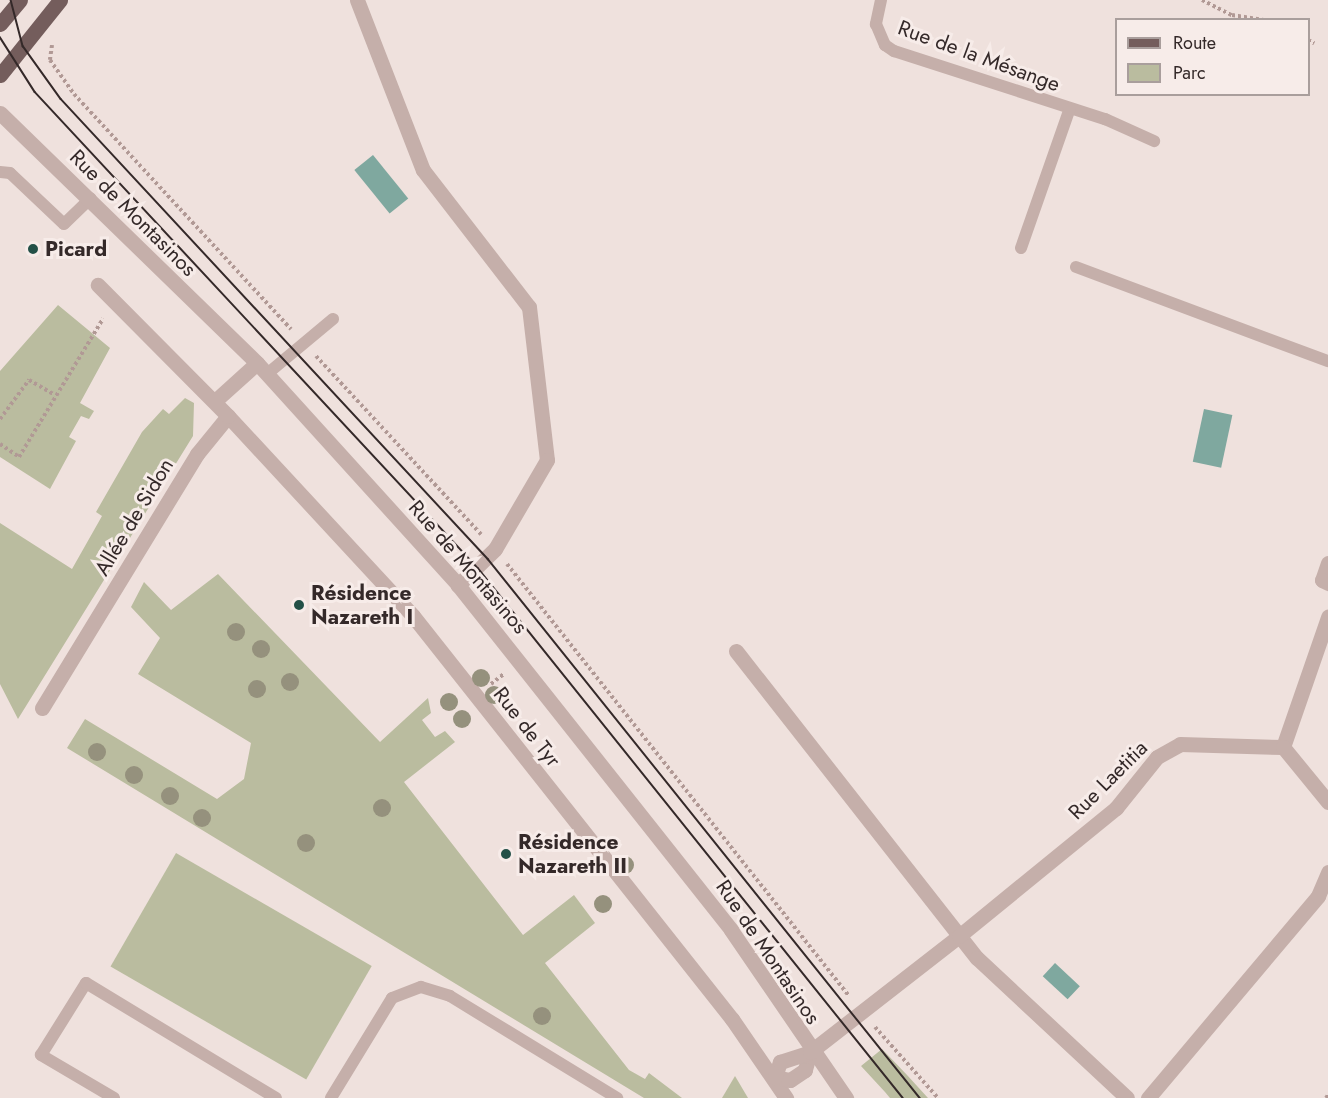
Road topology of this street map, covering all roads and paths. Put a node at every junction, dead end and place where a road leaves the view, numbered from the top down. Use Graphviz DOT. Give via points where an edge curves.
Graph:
graph roads {
  1 [pos="20,0"];
  2 [pos="357,0"];
  3 [pos="881,0"];
  4 [pos="1202,0"];
  5 [pos="59,2"];
  6 [pos="1230,17"];
  7 [pos="0,24"];
  8 [pos="1310,41"];
  9 [pos="1314,43"];
  10 [pos="0,75"];
  11 [pos="1070,108"];
  12 [pos="0,113"];
  13 [pos="1154,141"];
  14 [pos="0,172"];
  15 [pos="90,198"];
  16 [pos="1021,248"];
  17 [pos="1077,267"];
  18 [pos="98,285"];
  19 [pos="117,306"];
  20 [pos="333,319"];
  21 [pos="303,343"];
  22 [pos="1328,362"];
  23 [pos="262,368"];
  24 [pos="55,395"];
  25 [pos="216,400"];
  26 [pos="228,416"];
  27 [pos="0,419"];
  28 [pos="0,444"];
  29 [pos="495,549"];
  30 [pos="1328,563"];
  31 [pos="1328,583"];
  32 [pos="458,585"];
  33 [pos="1328,618"];
  34 [pos="736,651"];
  35 [pos="504,674"];
  36 [pos="496,680"];
  37 [pos="42,708"];
  38 [pos="1283,747"];
  39 [pos="1328,802"];
  40 [pos="1328,872"];
  41 [pos="959,936"];
  42 [pos="836,981"];
  43 [pos="884,1037"];
  44 [pos="810,1052"];
  45 [pos="775,1077"];
  46 [pos="114,1098"];
  47 [pos="276,1098"];
  48 [pos="331,1098"];
  49 [pos="617,1098"];
  50 [pos="786,1098"];
  51 [pos="846,1098"];
  52 [pos="938,1098"];
  53 [pos="1127,1098"];
  54 [pos="1148,1098"];
  1 -- 7 [label="main road"];
  2 -- 29 [label="street" via="423,170 529,307 547,460"];
  3 -- 11 [label="lane, Rue de la Mésange" via="876,24 885,45 894,51"];
  4 -- 6 [label="path"];
  5 -- 10 [label="main road"];
  5 -- 21 [label="path" via="50,60 74,94"];
  8 -- 9 [label="path"];
  11 -- 13 [label="lane, Rue de la Mésange"];
  11 -- 16 [label="lane, Rue de la Mésange"];
  12 -- 15 [label="street, Rue de Montasinos"];
  14 -- 15 [label="lane" via="10,173 64,224"];
  15 -- 23 [label="street, Rue de Montasinos"];
  17 -- 22 [label="lane"];
  18 -- 19 [label="street"];
  19 -- 24 [label="path" via="92,330"];
  19 -- 25 [label="street" via="193,387"];
  20 -- 21 [label="lane"];
  21 -- 23 [label="lane"];
  21 -- 29 [label="path"];
  23 -- 25 [label="street"];
  23 -- 32 [label="street, Rue de Montasinos"];
  24 -- 27 [label="path" via="29,380"];
  24 -- 28 [label="path" via="19,457"];
  25 -- 26 [label="street"];
  26 -- 37 [label="street, Allée de Sidon" via="197,454"];
  26 -- 45 [label="street, Rue de Tyr" via="413,616"];
  29 -- 32 [label="street"];
  29 -- 42 [label="path"];
  30 -- 31 [label="street" via="1322,580"];
  32 -- 44 [label="street, Rue de Montasinos" via="724,921"];
  33 -- 38 [label="street"];
  34 -- 41 [label="street" via="863,806"];
  35 -- 36 [label="path"];
  38 -- 39 [label="street"];
  38 -- 41 [label="street, Rue Laetitia" via="1180,744 1165,753 1116,807"];
  40 -- 54 [label="street" via="1318,896"];
  41 -- 44 [label="street, Rue Laetitia"];
  41 -- 53 [label="street"];
  43 -- 52 [label="path"];
  44 -- 45 [label="street" via="787,1056"];
  44 -- 45 [label="street" via="805,1070 790,1080"];
  44 -- 51 [label="street, Rue de Montasinos"];
  45 -- 50 [label="street, Rue de Tyr"];
  46 -- 47 [label="lane" via="41,1054 86,983"];
  48 -- 49 [label="lane" via="392,998 421,987 450,996"];
}
